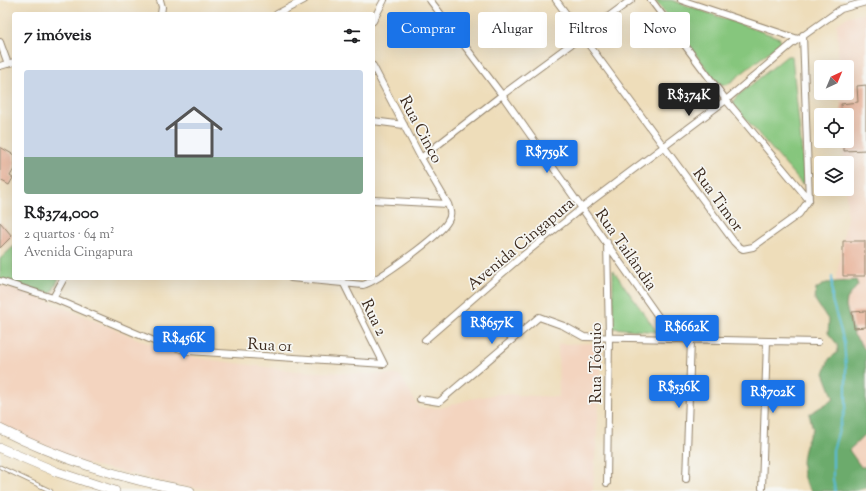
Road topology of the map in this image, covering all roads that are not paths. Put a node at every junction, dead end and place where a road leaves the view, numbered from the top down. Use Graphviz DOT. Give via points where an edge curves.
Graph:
graph roads {
  1 [pos="304,0"];
  2 [pos="384,0"];
  3 [pos="430,0"];
  4 [pos="556,0"];
  5 [pos="631,0"];
  6 [pos="651,0"];
  7 [pos="681,0"];
  8 [pos="162,1"];
  9 [pos="866,2"];
  10 [pos="160,12"];
  11 [pos="281,12"];
  12 [pos="565,12"];
  13 [pos="614,12"];
  14 [pos="375,17"];
  15 [pos="800,37"];
  16 [pos="0,42"];
  17 [pos="565,48"];
  18 [pos="592,48"];
  19 [pos="11,63"];
  20 [pos="0,66"];
  21 [pos="375,70"];
  22 [pos="502,95"];
  23 [pos="726,100"];
  24 [pos="375,122"];
  25 [pos="404,125"];
  26 [pos="665,147"];
  27 [pos="421,158"];
  28 [pos="375,200"];
  29 [pos="809,200"];
  30 [pos="448,204"];
  31 [pos="582,208"];
  32 [pos="607,242"];
  33 [pos="63,280"];
  34 [pos="317,280"];
  35 [pos="0,281"];
  36 [pos="343,282"];
  37 [pos="53,298"];
  38 [pos="609,337"];
  39 [pos="674,339"];
  40 [pos="426,340"];
  41 [pos="690,340"];
  42 [pos="767,341"];
  43 [pos="818,342"];
  44 [pos="384,364"];
  45 [pos="420,399"];
  46 [pos="0,429"];
  47 [pos="0,448"];
  48 [pos="0,467"];
  49 [pos="686,480"];
  50 [pos="607,483"];
  51 [pos="96,488"];
  52 [pos="762,488"];
  53 [pos="51,491"];
  54 [pos="115,491"];
  55 [pos="190,491"];
  1 -- 11 [label="street"];
  2 -- 14 [label="street"];
  3 -- 22 [label="street, Rua Tailândia"];
  4 -- 12 [label="street, Rua Timor"];
  5 -- 13 [label="street"];
  6 -- 23 [label="street"];
  7 -- 15 [label="street"];
  8 -- 10 [label="street"];
  9 -- 15 [label="street, Avenida Cingapura" via="840,9"];
  15 -- 23 [label="street, Avenida Cingapura"];
  15 -- 29 [label="street"];
  16 -- 19 [label="street"];
  17 -- 22 [label="street"];
  18 -- 26 [label="street, Rua Timor"];
  19 -- 20 [label="street"];
  21 -- 25 [label="street, Rua Cinco"];
  22 -- 27 [label="street"];
  22 -- 31 [label="street, Rua Tailândia"];
  23 -- 26 [label="street, Avenida Cingapura"];
  23 -- 29 [label="street"];
  24 -- 25 [label="street"];
  25 -- 27 [label="street, Rua Cinco"];
  26 -- 29 [label="street, Rua Timor" via="734,242 743,248 753,247 799,214"];
  26 -- 31 [label="street, Avenida Cingapura"];
  27 -- 30 [label="street, Rua Cinco"];
  28 -- 30 [label="street"];
  30 -- 36 [label="street" via="451,214 448,222 401,262 373,282 363,285"];
  31 -- 32 [label="street, Rua Tailândia"];
  31 -- 40 [label="street, Avenida Cingapura"];
  32 -- 38 [label="street, Rua Tóquio"];
  32 -- 39 [label="street, Rua Tailândia"];
  33 -- 37 [label="street"];
  34 -- 36 [label="street"];
  35 -- 37 [label="street, Rua 01"];
  36 -- 44 [label="street, Rua 2"];
  37 -- 44 [label="street, Rua 01" via="154,341 188,351"];
  38 -- 39 [label="street"];
  38 -- 45 [label="street" via="584,337 539,317 439,402"];
  38 -- 50 [label="street, Rua Tóquio"];
  39 -- 41 [label="street"];
  41 -- 42 [label="street"];
  41 -- 49 [label="street"];
  42 -- 43 [label="street"];
  42 -- 52 [label="street"];
  46 -- 55 [label="main road" via="73,462 130,479"];
  47 -- 51 [label="main road"];
  48 -- 53 [label="lane"];
  51 -- 54 [label="main road"];
}
